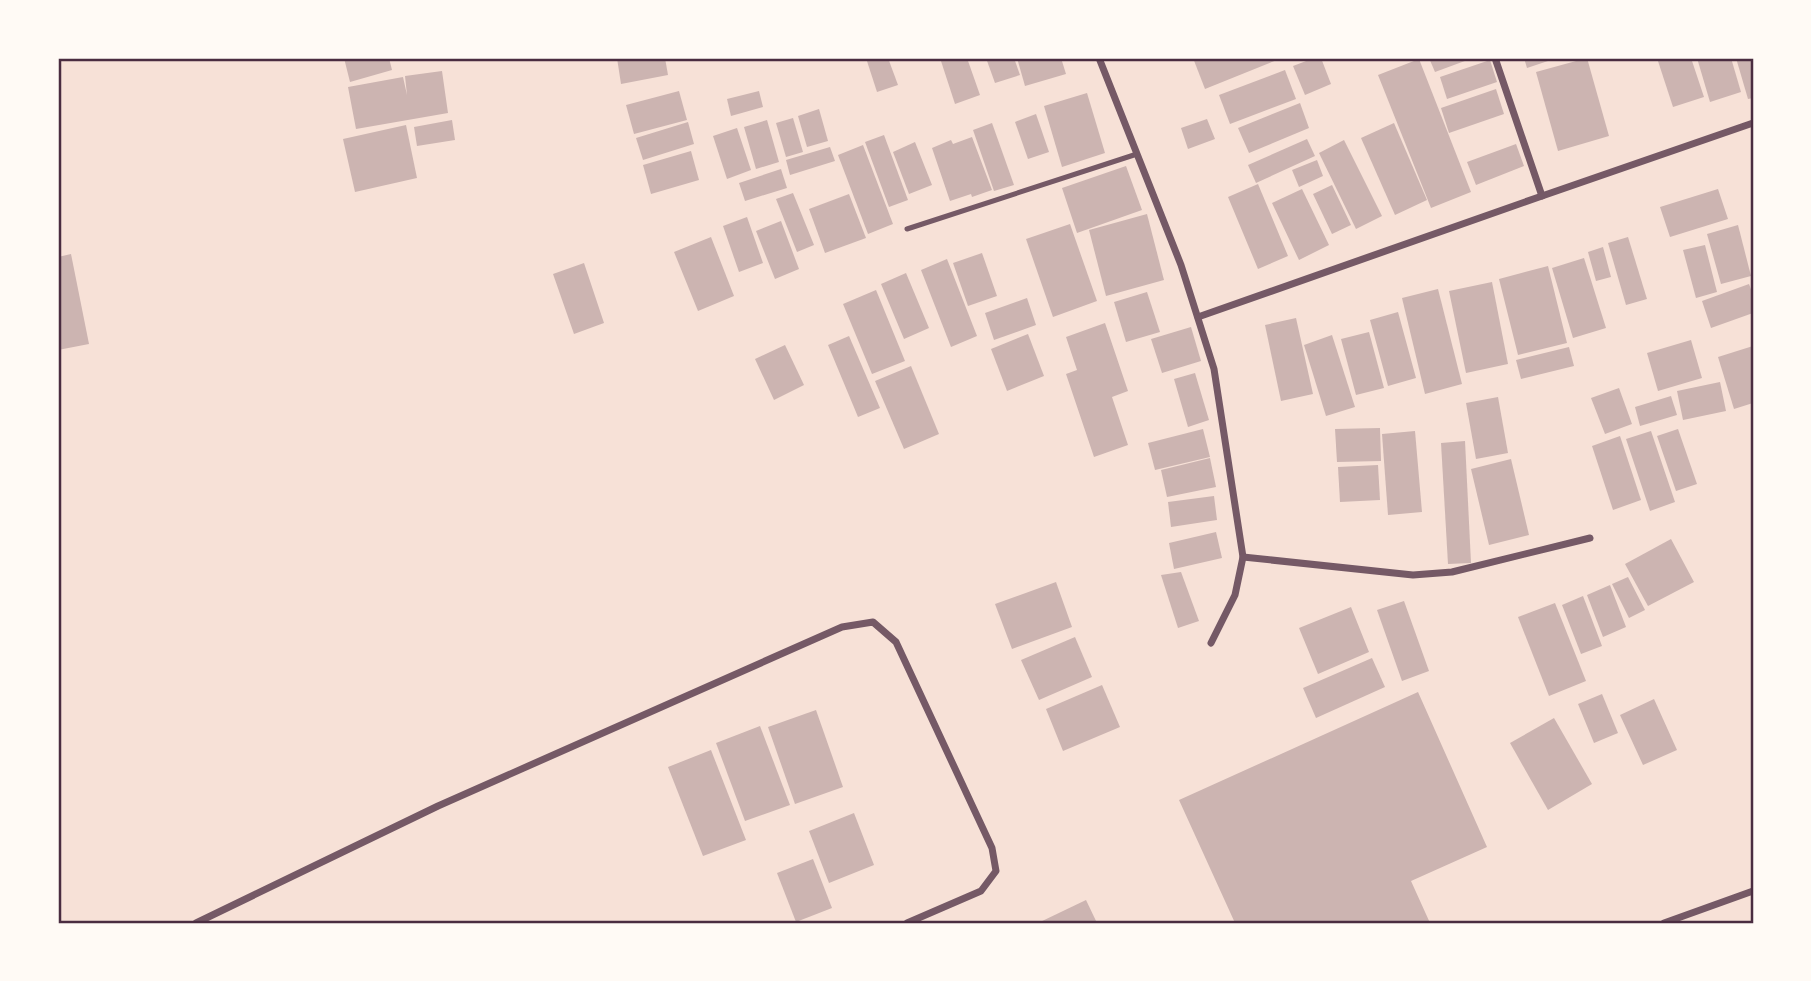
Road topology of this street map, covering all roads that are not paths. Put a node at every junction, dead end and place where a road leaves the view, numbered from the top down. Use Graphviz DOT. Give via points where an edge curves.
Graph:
graph roads {
  1 [pos="1099,58"];
  2 [pos="1495,58"];
  3 [pos="1753,123"];
  4 [pos="1137,154"];
  5 [pos="1542,196"];
  6 [pos="907,229"];
  7 [pos="1198,317"];
  8 [pos="1590,538"];
  9 [pos="1243,557"];
  10 [pos="1211,643"];
  11 [pos="1753,891"];
  12 [pos="196,923"];
  13 [pos="907,923"];
  14 [pos="1664,923"];
  1 -- 4 [label="street"];
  2 -- 5 [label="street"];
  3 -- 5 [label="street"];
  4 -- 6 [label="lane"];
  4 -- 7 [label="street"];
  5 -- 7 [label="street"];
  7 -- 9 [label="street" via="1214,369"];
  8 -- 9 [label="street" via="1452,572 1413,575"];
  9 -- 10 [label="street" via="1235,595"];
  11 -- 14 [label="street"];
  12 -- 13 [label="street" via="475,789 842,627 873,622 896,642 992,848 996,872 981,891"];
}
